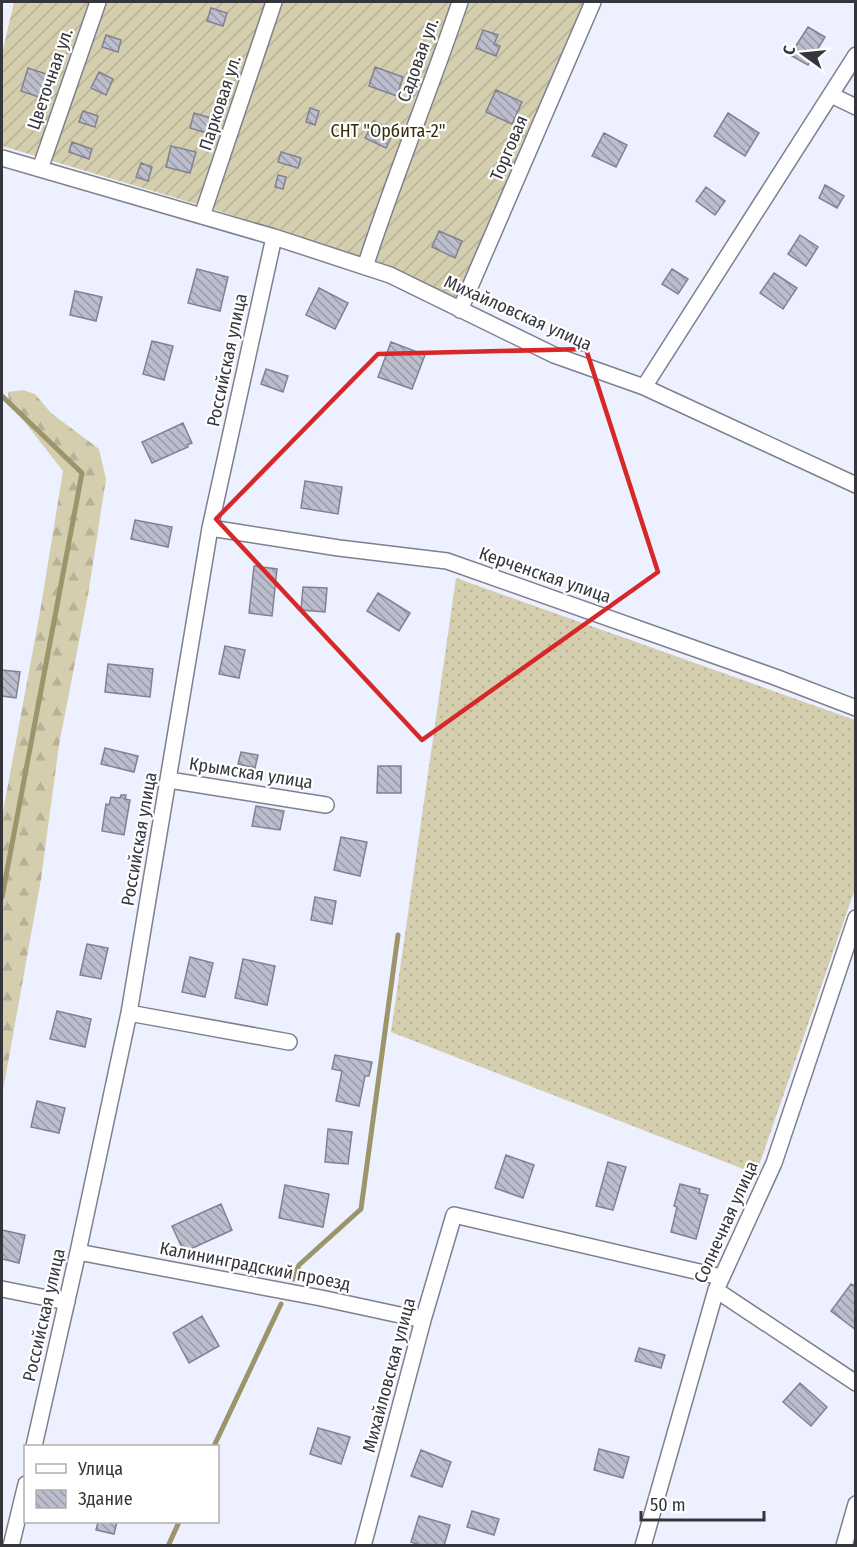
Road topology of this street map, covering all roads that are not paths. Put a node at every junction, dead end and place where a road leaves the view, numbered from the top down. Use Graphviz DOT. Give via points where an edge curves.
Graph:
graph roads {
  1 [pos="98,2"];
  2 [pos="274,2"];
  3 [pos="460,2"];
  4 [pos="593,2"];
  5 [pos="855,55"];
  6 [pos="831,95"];
  7 [pos="855,107"];
  8 [pos="2,158"];
  9 [pos="40,169"];
  10 [pos="202,216"];
  11 [pos="274,237"];
  12 [pos="365,267"];
  13 [pos="460,310"];
  14 [pos="644,387"];
  15 [pos="855,485"];
  16 [pos="210,528"];
  17 [pos="855,708"];
  18 [pos="169,780"];
  19 [pos="326,805"];
  20 [pos="855,918"];
  21 [pos="129,1013"];
  22 [pos="289,1042"];
  23 [pos="78,1252"];
  24 [pos="719,1284"];
  25 [pos="2,1289"];
  26 [pos="67,1302"];
  27 [pos="423,1320"];
  28 [pos="855,1383"];
  29 [pos="34,1445"];
  30 [pos="24,1492"];
  31 [pos="855,1504"];
  32 [pos="11,1545"];
  33 [pos="363,1545"];
  34 [pos="643,1545"];
  35 [pos="844,1545"];
  1 -- 9 [label="street, Цветочная ул."];
  2 -- 10 [label="street, Парковая ул."];
  3 -- 12 [label="street, Садовая ул."];
  4 -- 13 [label="street, Торговая"];
  5 -- 6 [label="street"];
  6 -- 7 [label="street"];
  6 -- 14 [label="street"];
  8 -- 9 [label="street, Михайловская улица"];
  9 -- 10 [label="street, Михайловская улица"];
  10 -- 11 [label="street, Михайловская улица"];
  11 -- 12 [label="street, Михайловская улица"];
  11 -- 16 [label="street, Российская улица"];
  12 -- 13 [label="street, Михайловская улица" via="390,275"];
  13 -- 14 [label="street, Михайловская улица" via="554,355"];
  14 -- 15 [label="street, Михайловская улица"];
  16 -- 17 [label="street, Керченская улица" via="447,561"];
  16 -- 18 [label="street, Российская улица"];
  18 -- 19 [label="street, Крымская улица"];
  18 -- 21 [label="street, Российская улица"];
  20 -- 24 [label="street, Солнечная улица" via="774,1163"];
  21 -- 22 [label="street"];
  21 -- 23 [label="street, Российская улица"];
  23 -- 26 [label="street, Российская улица"];
  23 -- 27 [label="street, Калининградский проезд"];
  24 -- 27 [label="street, Михайловская улица" via="454,1215"];
  24 -- 28 [label="street"];
  24 -- 34 [label="street, Солнечная улица"];
  25 -- 26 [label="street"];
  26 -- 29 [label="street, Российская улица"];
  27 -- 33 [label="street, Михайловская улица"];
  30 -- 32 [label="street"];
  31 -- 35 [label="street"];
}
